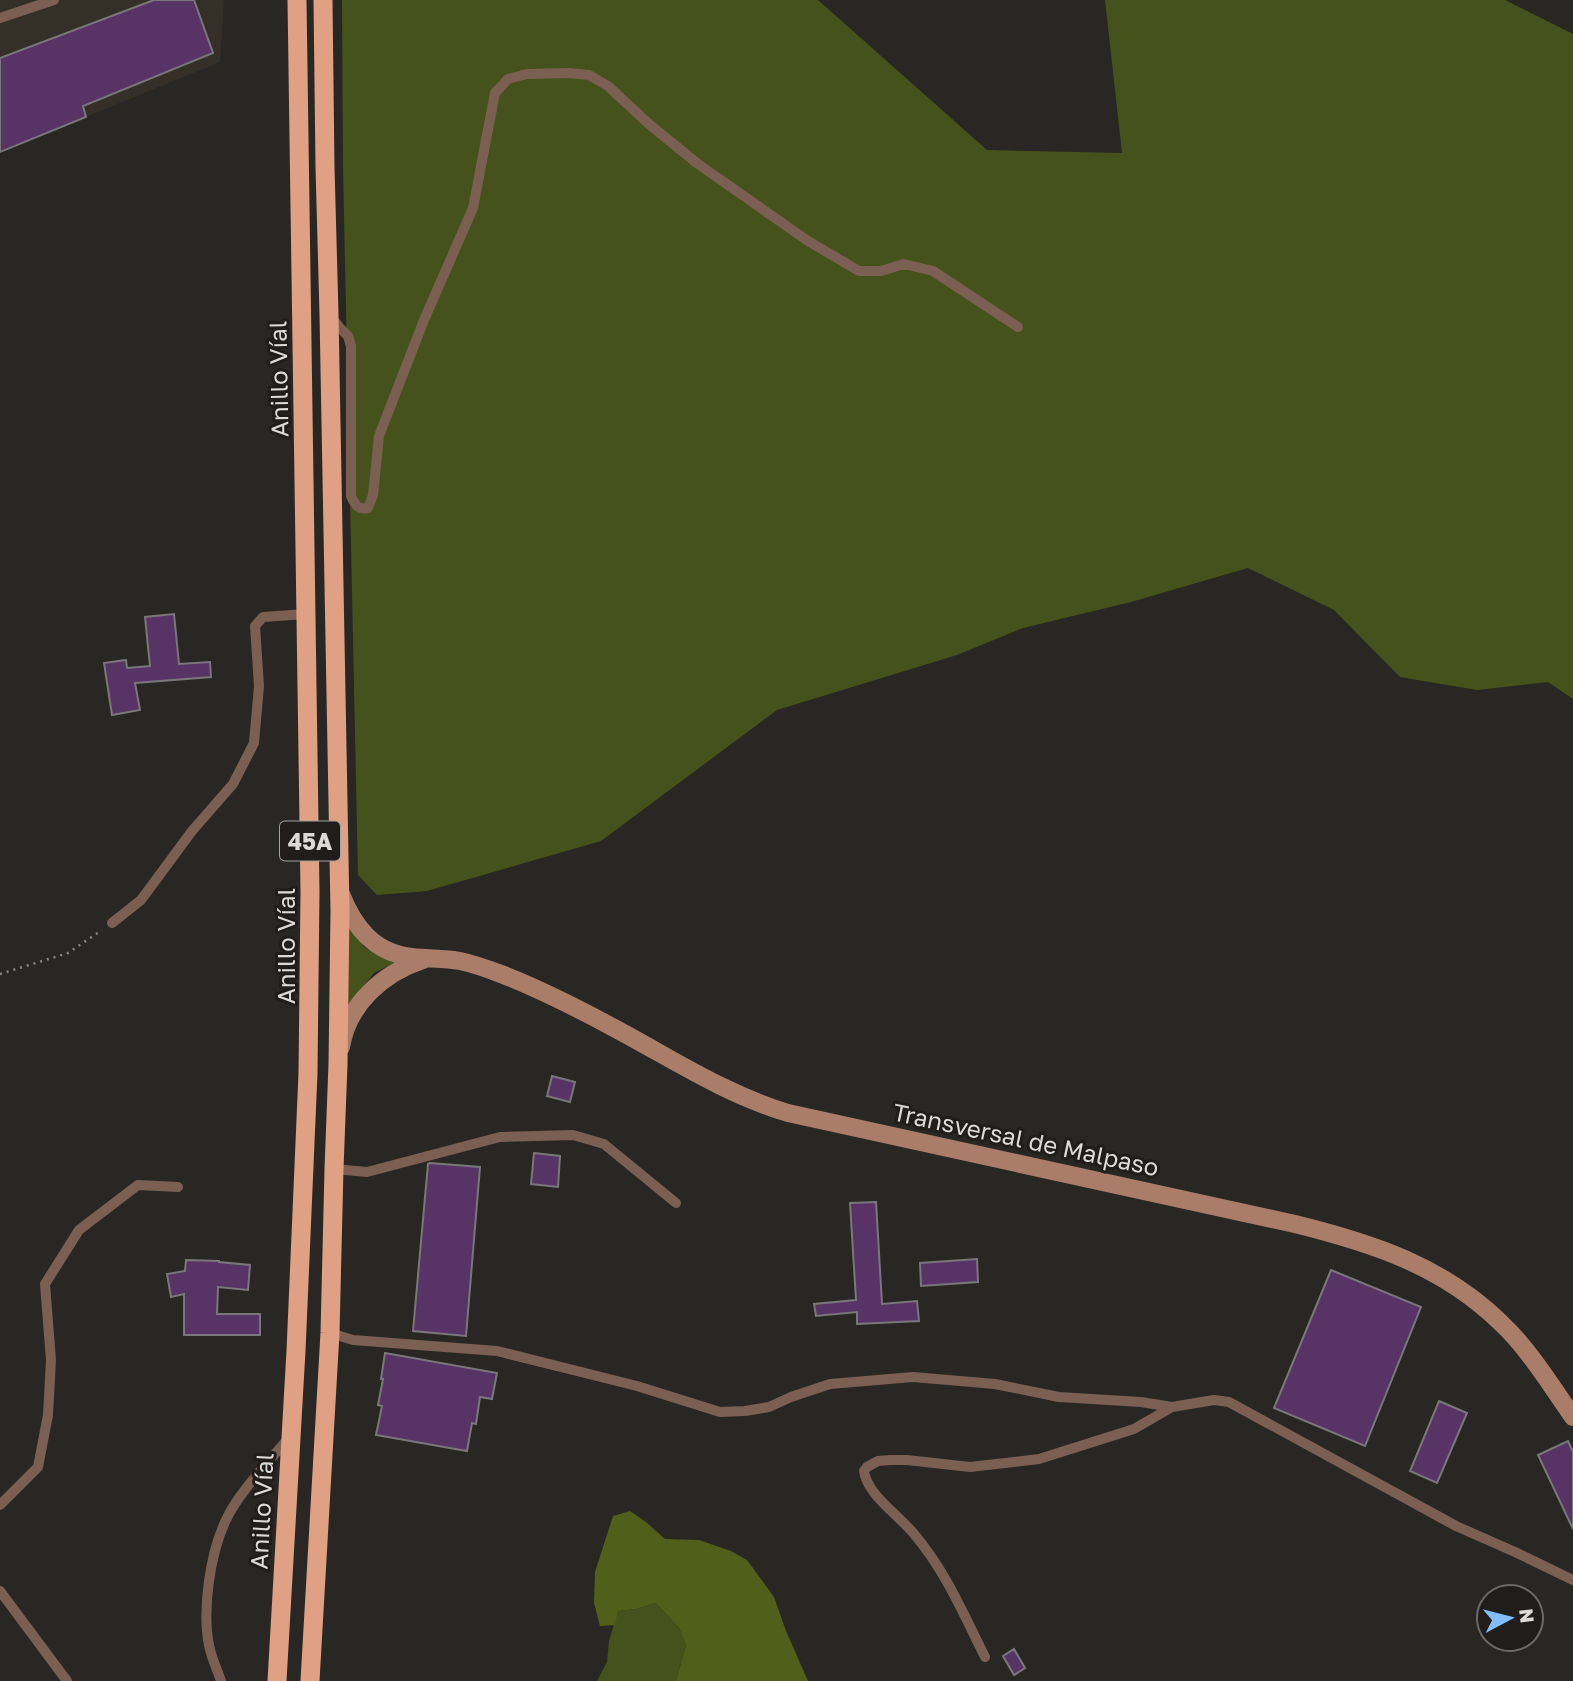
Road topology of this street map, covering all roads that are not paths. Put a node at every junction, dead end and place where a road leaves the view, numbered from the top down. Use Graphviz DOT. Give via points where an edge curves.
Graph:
graph roads {
  1 [pos="54,0"];
  2 [pos="298,0"];
  3 [pos="323,0"];
  4 [pos="0,19"];
  5 [pos="329,314"];
  6 [pos="1018,327"];
  7 [pos="306,614"];
  8 [pos="338,887"];
  9 [pos="112,923"];
  10 [pos="430,958"];
  11 [pos="338,1065"];
  12 [pos="334,1169"];
  13 [pos="178,1187"];
  14 [pos="676,1203"];
  15 [pos="330,1333"];
  16 [pos="1172,1407"];
  17 [pos="1573,1417"];
  18 [pos="290,1437"];
  19 [pos="0,1505"];
  20 [pos="1573,1580"];
  21 [pos="0,1591"];
  22 [pos="985,1657"];
  23 [pos="67,1681"];
  24 [pos="221,1681"];
  25 [pos="276,1681"];
  26 [pos="310,1681"];
  1 -- 4 [label="lane"];
  2 -- 7 [label="highway, Anillo Víal / 45A"];
  3 -- 5 [label="highway, 45A"];
  5 -- 6 [label="lane" via="351,346 351,496 355,505 368,508 379,436 473,208 495,93 508,79 569,73 589,75 608,86 698,164 859,271 904,264 933,271"];
  5 -- 8 [label="highway, 45A"];
  7 -- 9 [label="lane" via="263,617 255,626 258,686 254,743 233,784 141,900"];
  7 -- 18 [label="highway, Anillo Víal / 45A" via="309,1073"];
  8 -- 10 [label="main road, Transversal de Malpaso" via="348,913 374,943 401,955"];
  8 -- 11 [label="highway, 45A"];
  10 -- 11 [label="main road, Transversal de Malpaso" via="384,978 366,995 342,1040"];
  10 -- 17 [label="main road, Transversal de Malpaso" via="478,965 520,981 717,1085 788,1113 1305,1226 1415,1262 1454,1283 1501,1322"];
  11 -- 12 [label="highway, 45A"];
  12 -- 14 [label="lane" via="368,1172 499,1137 573,1135 604,1144"];
  12 -- 15 [label="highway, 45A"];
  13 -- 19 [label="lane" via="138,1185 79,1230 45,1284 51,1360 48,1415 37,1467"];
  15 -- 16 [label="lane" via="352,1340 497,1351 720,1412 768,1407 830,1384 913,1377"];
  15 -- 26 [label="highway, 45A"];
  16 -- 20 [label="lane" via="1229,1402 1456,1526"];
  16 -- 22 [label="lane" via="1126,1432 1039,1459 970,1467 907,1460 867,1466 866,1482 919,1539 955,1596"];
  18 -- 24 [label="lane" via="248,1485 225,1522 214,1555 205,1614 209,1647"];
  18 -- 25 [label="highway, Anillo Víal / 45A"];
  21 -- 23 [label="lane"];
}
